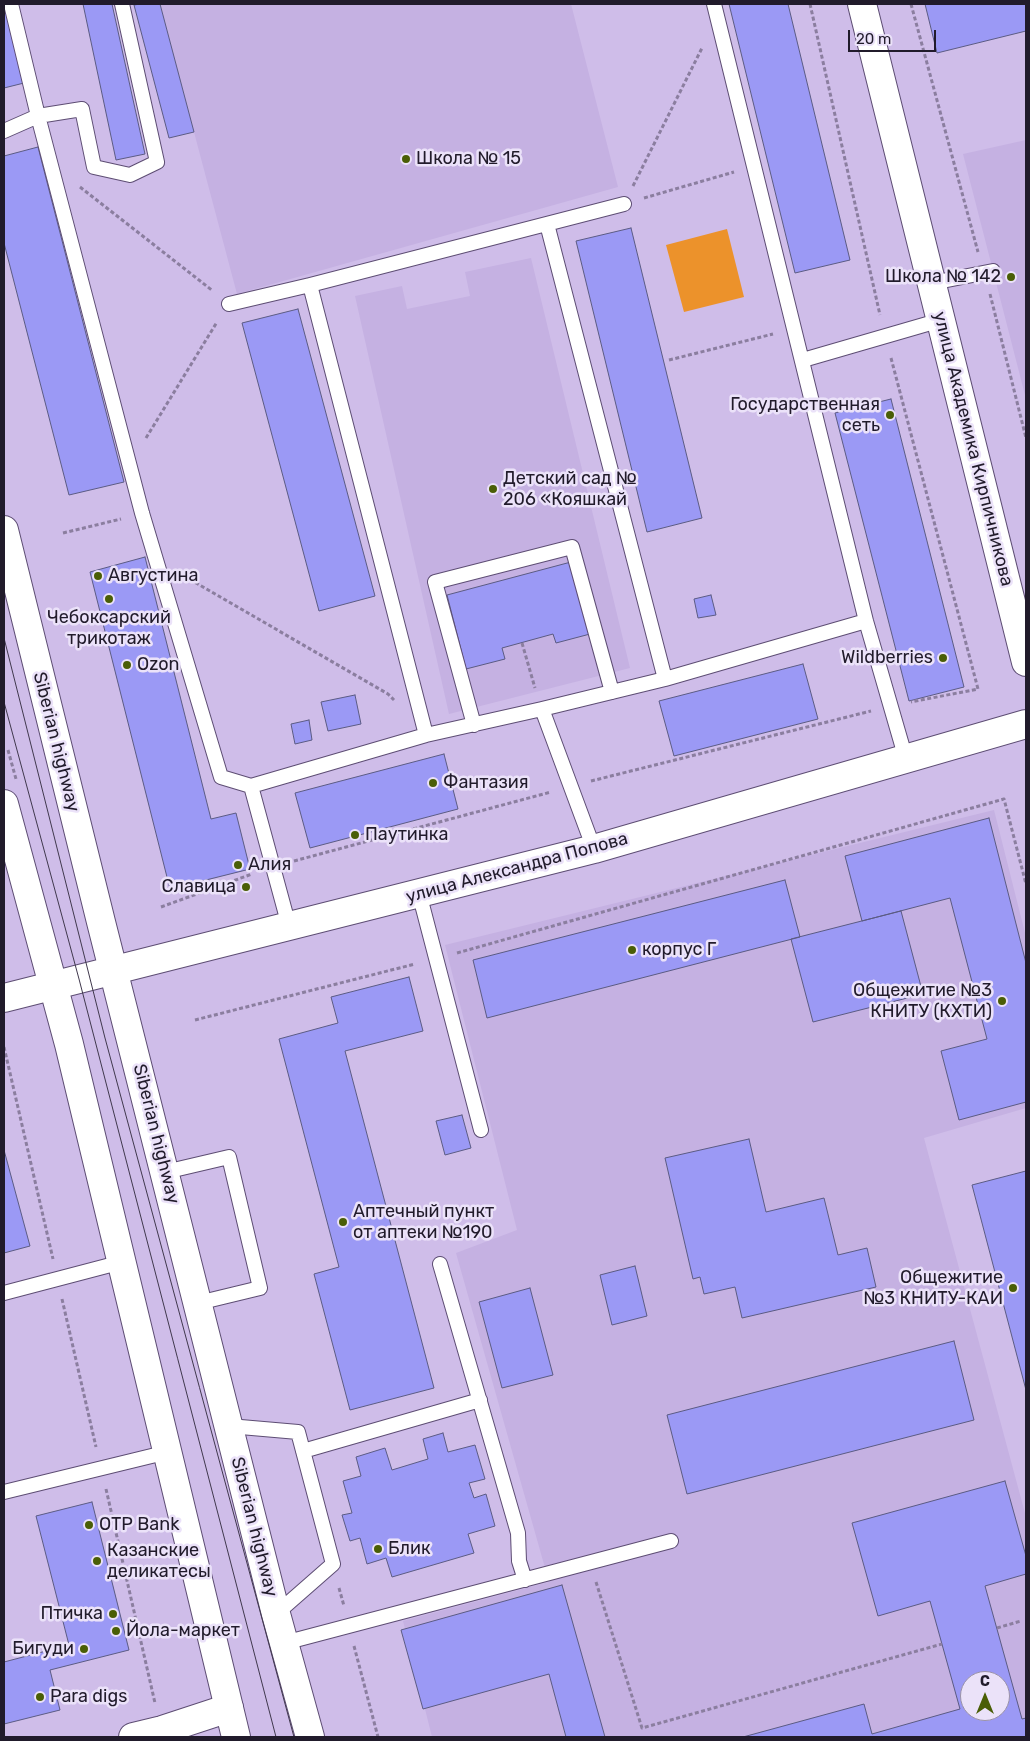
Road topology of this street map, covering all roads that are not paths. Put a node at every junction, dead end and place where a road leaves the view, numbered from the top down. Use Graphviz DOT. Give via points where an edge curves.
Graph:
graph roads {
  1 [pos="11,4"];
  2 [pos="122,4"];
  3 [pos="862,4"];
  4 [pos="716,10"];
  5 [pos="38,116"];
  6 [pos="4,131"];
  7 [pos="624,204"];
  8 [pos="546,224"];
  9 [pos="989,272"];
  10 [pos="932,283"];
  11 [pos="310,285"];
  12 [pos="229,304"];
  13 [pos="941,320"];
  14 [pos="803,360"];
  15 [pos="4,530"];
  16 [pos="866,621"];
  17 [pos="1026,662"];
  18 [pos="665,679"];
  19 [pos="612,692"];
  20 [pos="542,709"];
  21 [pos="1026,724"];
  22 [pos="474,725"];
  23 [pos="426,736"];
  24 [pos="906,759"];
  25 [pos="251,786"];
  26 [pos="4,804"];
  27 [pos="594,849"];
  28 [pos="419,893"];
  29 [pos="289,926"];
  30 [pos="114,970"];
  31 [pos="53,986"];
  32 [pos="4,998"];
  33 [pos="481,1130"];
  34 [pos="165,1172"];
  35 [pos="122,1262"];
  36 [pos="440,1264"];
  37 [pos="4,1293"];
  38 [pos="198,1303"];
  39 [pos="480,1400"];
  40 [pos="229,1426"];
  41 [pos="303,1451"];
  42 [pos="168,1452"];
  43 [pos="4,1492"];
  44 [pos="671,1541"];
  45 [pos="525,1580"];
  46 [pos="276,1614"];
  47 [pos="284,1643"];
  48 [pos="229,1708"];
  49 [pos="133,1737"];
  50 [pos="236,1737"];
  51 [pos="310,1737"];
  1 -- 5 [label="lane"];
  2 -- 5 [label="lane" via="157,162 130,175 94,166 82,109"];
  3 -- 10 [label="main road, улица Академика Кирпичникова"];
  4 -- 14 [label="lane"];
  5 -- 6 [label="lane"];
  5 -- 25 [label="lane" via="142,513 221,777"];
  7 -- 8 [label="lane"];
  8 -- 11 [label="lane"];
  8 -- 18 [label="lane"];
  9 -- 10 [label="lane"];
  10 -- 13 [label="main road, улица Академика Кирпичникова"];
  11 -- 12 [label="lane"];
  11 -- 23 [label="lane"];
  13 -- 14 [label="lane"];
  13 -- 17 [label="main road, улица Академика Кирпичникова"];
  14 -- 16 [label="lane"];
  15 -- 30 [label="main road, Siberian highway"];
  16 -- 18 [label="lane"];
  16 -- 24 [label="lane"];
  18 -- 19 [label="lane"];
  19 -- 20 [label="lane"];
  19 -- 22 [label="lane" via="572,547 435,582"];
  20 -- 22 [label="lane"];
  20 -- 27 [label="lane"];
  21 -- 24 [label="main road, улица Александра Попова"];
  22 -- 23 [label="lane"];
  23 -- 25 [label="lane"];
  24 -- 27 [label="main road, улица Александра Попова"];
  25 -- 29 [label="lane"];
  26 -- 31 [label="main road"];
  27 -- 28 [label="main road, улица Александра Попова"];
  28 -- 29 [label="main road, улица Александра Попова"];
  28 -- 33 [label="lane"];
  29 -- 30 [label="main road, улица Александра Попова"];
  30 -- 31 [label="main road, улица Александра Попова"];
  30 -- 34 [label="main road, Siberian highway"];
  31 -- 32 [label="main road, улица Александра Попова"];
  31 -- 35 [label="main road"];
  34 -- 38 [label="main road, Siberian highway"];
  34 -- 38 [label="lane" via="229,1157 260,1288"];
  35 -- 37 [label="lane"];
  35 -- 42 [label="main road"];
  36 -- 39 [label="lane"];
  38 -- 40 [label="main road, Siberian highway"];
  39 -- 41 [label="lane"];
  39 -- 45 [label="lane" via="518,1533 519,1561"];
  40 -- 41 [label="lane" via="298,1432"];
  40 -- 46 [label="main road, Siberian highway"];
  41 -- 46 [label="lane" via="333,1564"];
  42 -- 43 [label="lane"];
  42 -- 48 [label="main road"];
  44 -- 45 [label="lane"];
  45 -- 47 [label="lane"];
  46 -- 47 [label="main road, Siberian highway"];
  47 -- 51 [label="main road, Siberian highway"];
  48 -- 49 [label="main road"];
  48 -- 50 [label="main road"];
}
